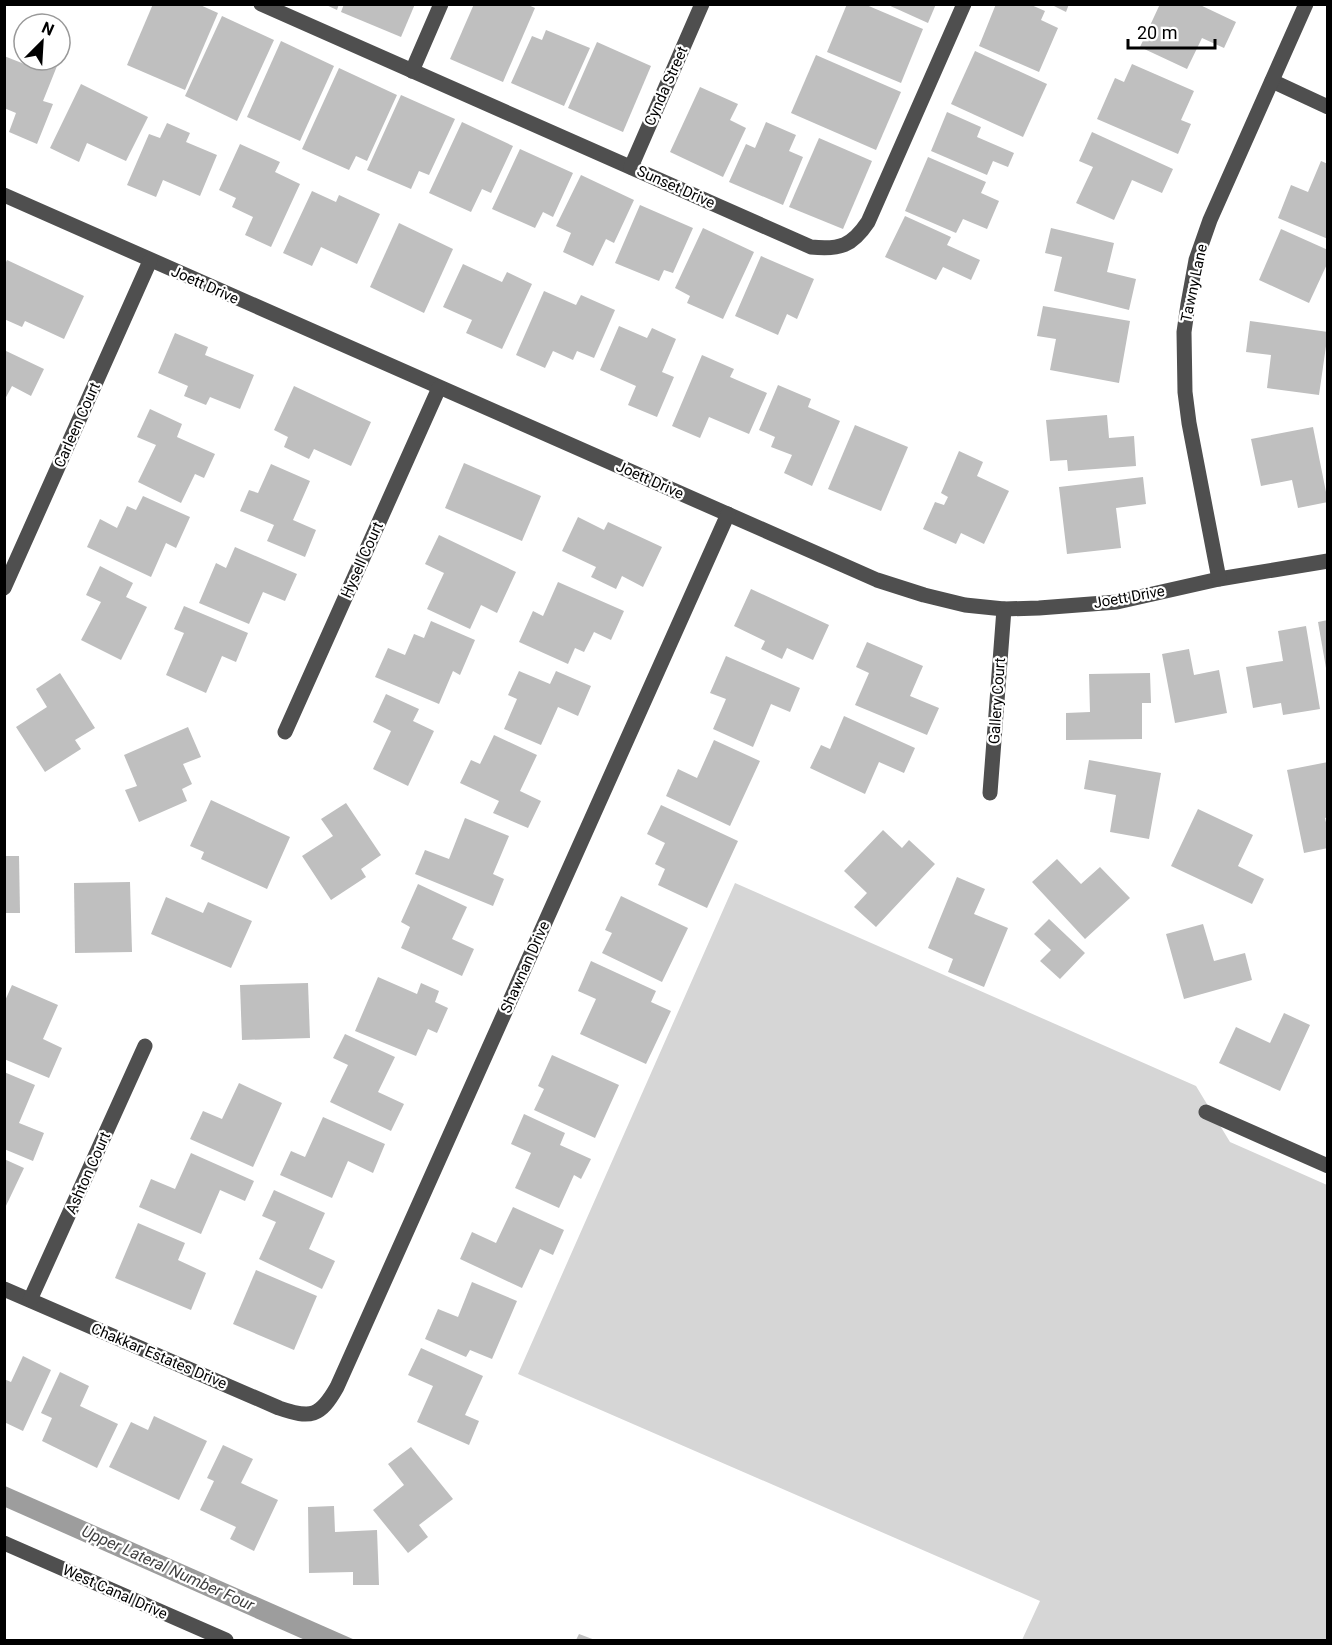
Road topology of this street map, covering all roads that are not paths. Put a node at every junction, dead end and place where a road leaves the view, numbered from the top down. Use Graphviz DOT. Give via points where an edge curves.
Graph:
graph roads {
  1 [pos="261,4"];
  2 [pos="441,4"];
  3 [pos="702,4"];
  4 [pos="964,4"];
  5 [pos="1306,4"];
  6 [pos="412,71"];
  7 [pos="1272,81"];
  8 [pos="1328,107"];
  9 [pos="631,167"];
  10 [pos="4,195"];
  11 [pos="150,261"];
  12 [pos="439,388"];
  13 [pos="728,514"];
  14 [pos="1328,561"];
  15 [pos="1219,579"];
  16 [pos="4,588"];
  17 [pos="1004,609"];
  18 [pos="285,732"];
  19 [pos="990,793"];
  20 [pos="146,1046"];
  21 [pos="1206,1112"];
  22 [pos="1328,1166"];
  23 [pos="4,1289"];
  24 [pos="30,1300"];
  25 [pos="315,1414"];
  26 [pos="4,1543"];
  27 [pos="226,1641"];
  1 -- 6 [label="street, Sunset Drive"];
  2 -- 6 [label="street"];
  3 -- 9 [label="street, Cynda Street"];
  4 -- 9 [label="street, Sunset Drive" via="868,222 858,237 843,246 811,247"];
  5 -- 7 [label="street, Tawny Lane"];
  6 -- 9 [label="street, Sunset Drive"];
  7 -- 8 [label="street"];
  7 -- 15 [label="street, Tawny Lane" via="1202,240 1184,332 1189,423"];
  10 -- 11 [label="street, Joett Drive"];
  11 -- 12 [label="street, Joett Drive"];
  11 -- 16 [label="street, Carleen Court"];
  12 -- 13 [label="street, Joett Drive"];
  12 -- 18 [label="street, Hysell Court"];
  13 -- 17 [label="street, Joett Drive" via="877,580 924,595"];
  13 -- 25 [label="street, Shawnan Drive" via="337,1387 328,1404"];
  14 -- 15 [label="street, Joett Drive"];
  15 -- 17 [label="street, Joett Drive" via="1117,602"];
  17 -- 19 [label="street, Gallery Court"];
  20 -- 24 [label="street, Ashton Court"];
  21 -- 22 [label="street"];
  23 -- 24 [label="street, Chakkar Estates Drive"];
  24 -- 25 [label="street, Chakkar Estates Drive" via="279,1408 299,1415"];
  26 -- 27 [label="street, West Canal Drive"];
}
